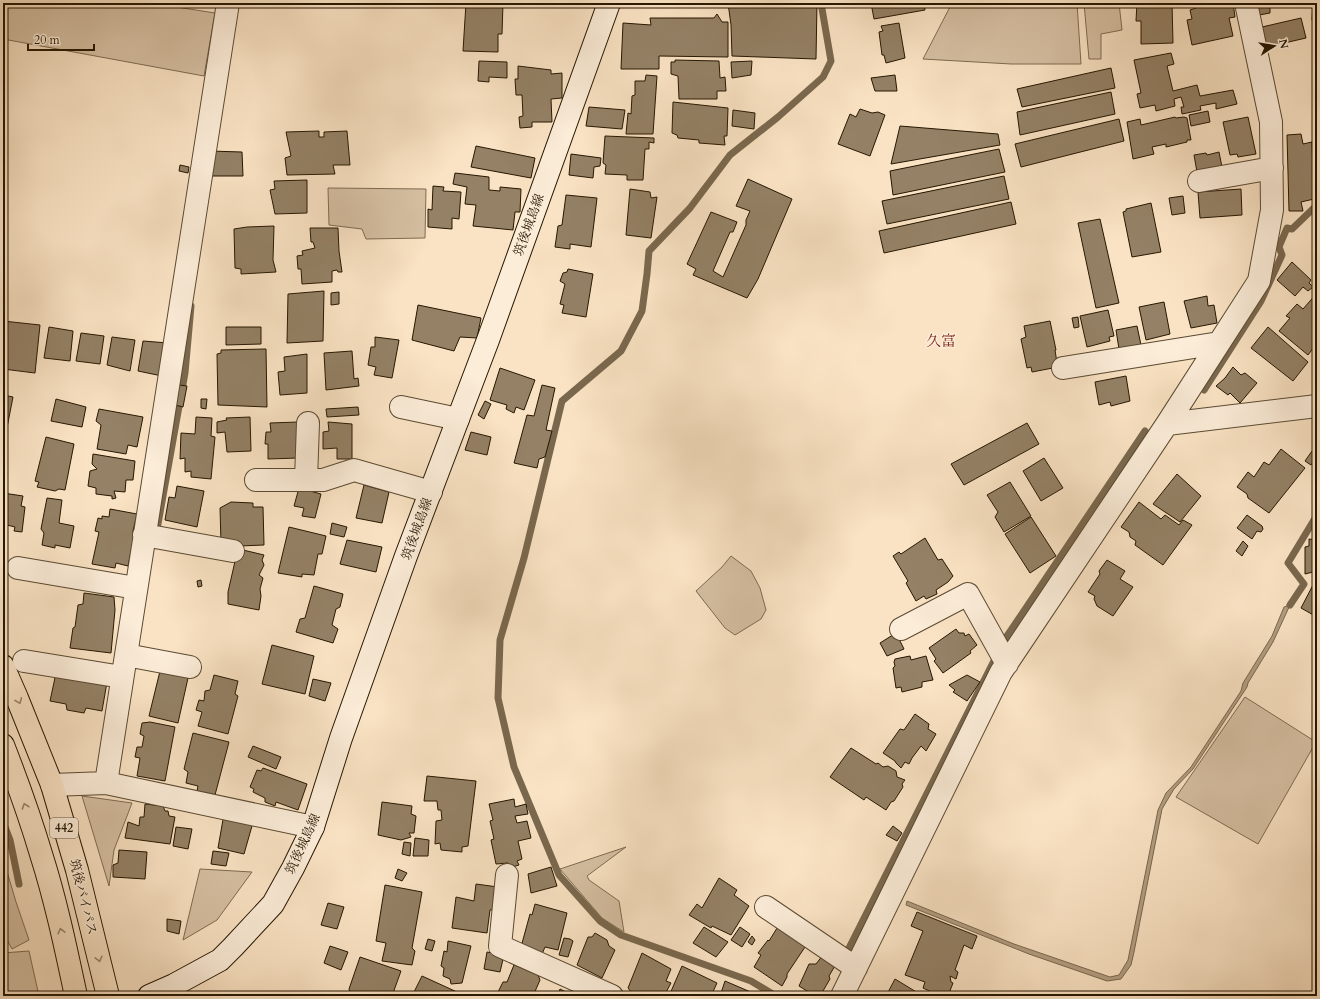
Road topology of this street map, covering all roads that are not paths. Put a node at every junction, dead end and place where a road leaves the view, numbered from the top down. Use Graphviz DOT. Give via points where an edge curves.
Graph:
graph roads {
  1 [pos="228,3"];
  2 [pos="609,3"];
  3 [pos="1246,3"];
  4 [pos="1272,168"];
  5 [pos="1199,180"];
  6 [pos="1219,343"];
  7 [pos="1062,368"];
  8 [pos="1317,406"];
  9 [pos="401,407"];
  10 [pos="458,419"];
  11 [pos="308,423"];
  12 [pos="1167,424"];
  13 [pos="256,480"];
  14 [pos="306,480"];
  15 [pos="430,492"];
  16 [pos="144,535"];
  17 [pos="233,551"];
  18 [pos="18,568"];
  19 [pos="136,588"];
  20 [pos="901,629"];
  21 [pos="126,655"];
  22 [pos="24,661"];
  23 [pos="1006,664"];
  24 [pos="3,666"];
  25 [pos="190,667"];
  26 [pos="122,677"];
  27 [pos="3,745"];
  28 [pos="106,783"];
  29 [pos="52,786"];
  30 [pos="313,828"];
  31 [pos="507,875"];
  32 [pos="766,907"];
  33 [pos="856,968"];
  34 [pos="76,996"];
  35 [pos="108,996"];
  36 [pos="149,996"];
  37 [pos="612,996"];
  38 [pos="842,996"];
  1 -- 16 [label="street"];
  2 -- 10 [label="street, 筑後城島線"];
  3 -- 4 [label="street" via="1271,122"];
  4 -- 5 [label="street"];
  4 -- 6 [label="street" via="1272,210 1259,281"];
  6 -- 7 [label="street"];
  6 -- 12 [label="street"];
  8 -- 12 [label="street"];
  9 -- 10 [label="street"];
  10 -- 15 [label="street, 筑後城島線"];
  11 -- 14 [label="street"];
  12 -- 23 [label="street"];
  13 -- 14 [label="street"];
  14 -- 15 [label="street" via="323,480 354,470"];
  15 -- 30 [label="street, 筑後城島線" via="341,738"];
  16 -- 17 [label="street"];
  16 -- 19 [label="street"];
  18 -- 19 [label="street"];
  19 -- 21 [label="street"];
  20 -- 23 [label="street" via="968,594"];
  21 -- 25 [label="street"];
  21 -- 26 [label="street"];
  22 -- 26 [label="street"];
  23 -- 33 [label="street"];
  24 -- 29 [label="highway, 筑後バイパス / 442, one-way"];
  26 -- 28 [label="street"];
  34 -- 27 [label="highway, 442, one-way" via="42,855"];
  28 -- 29 [label="street"];
  28 -- 30 [label="street"];
  29 -- 35 [label="highway, 筑後バイパス / 442, one-way" via="77,870"];
  30 -- 36 [label="street, 筑後城島線" via="273,904 233,947 220,960"];
  31 -- 37 [label="street" via="500,946"];
  32 -- 33 [label="street"];
  33 -- 38 [label="street"];
}
